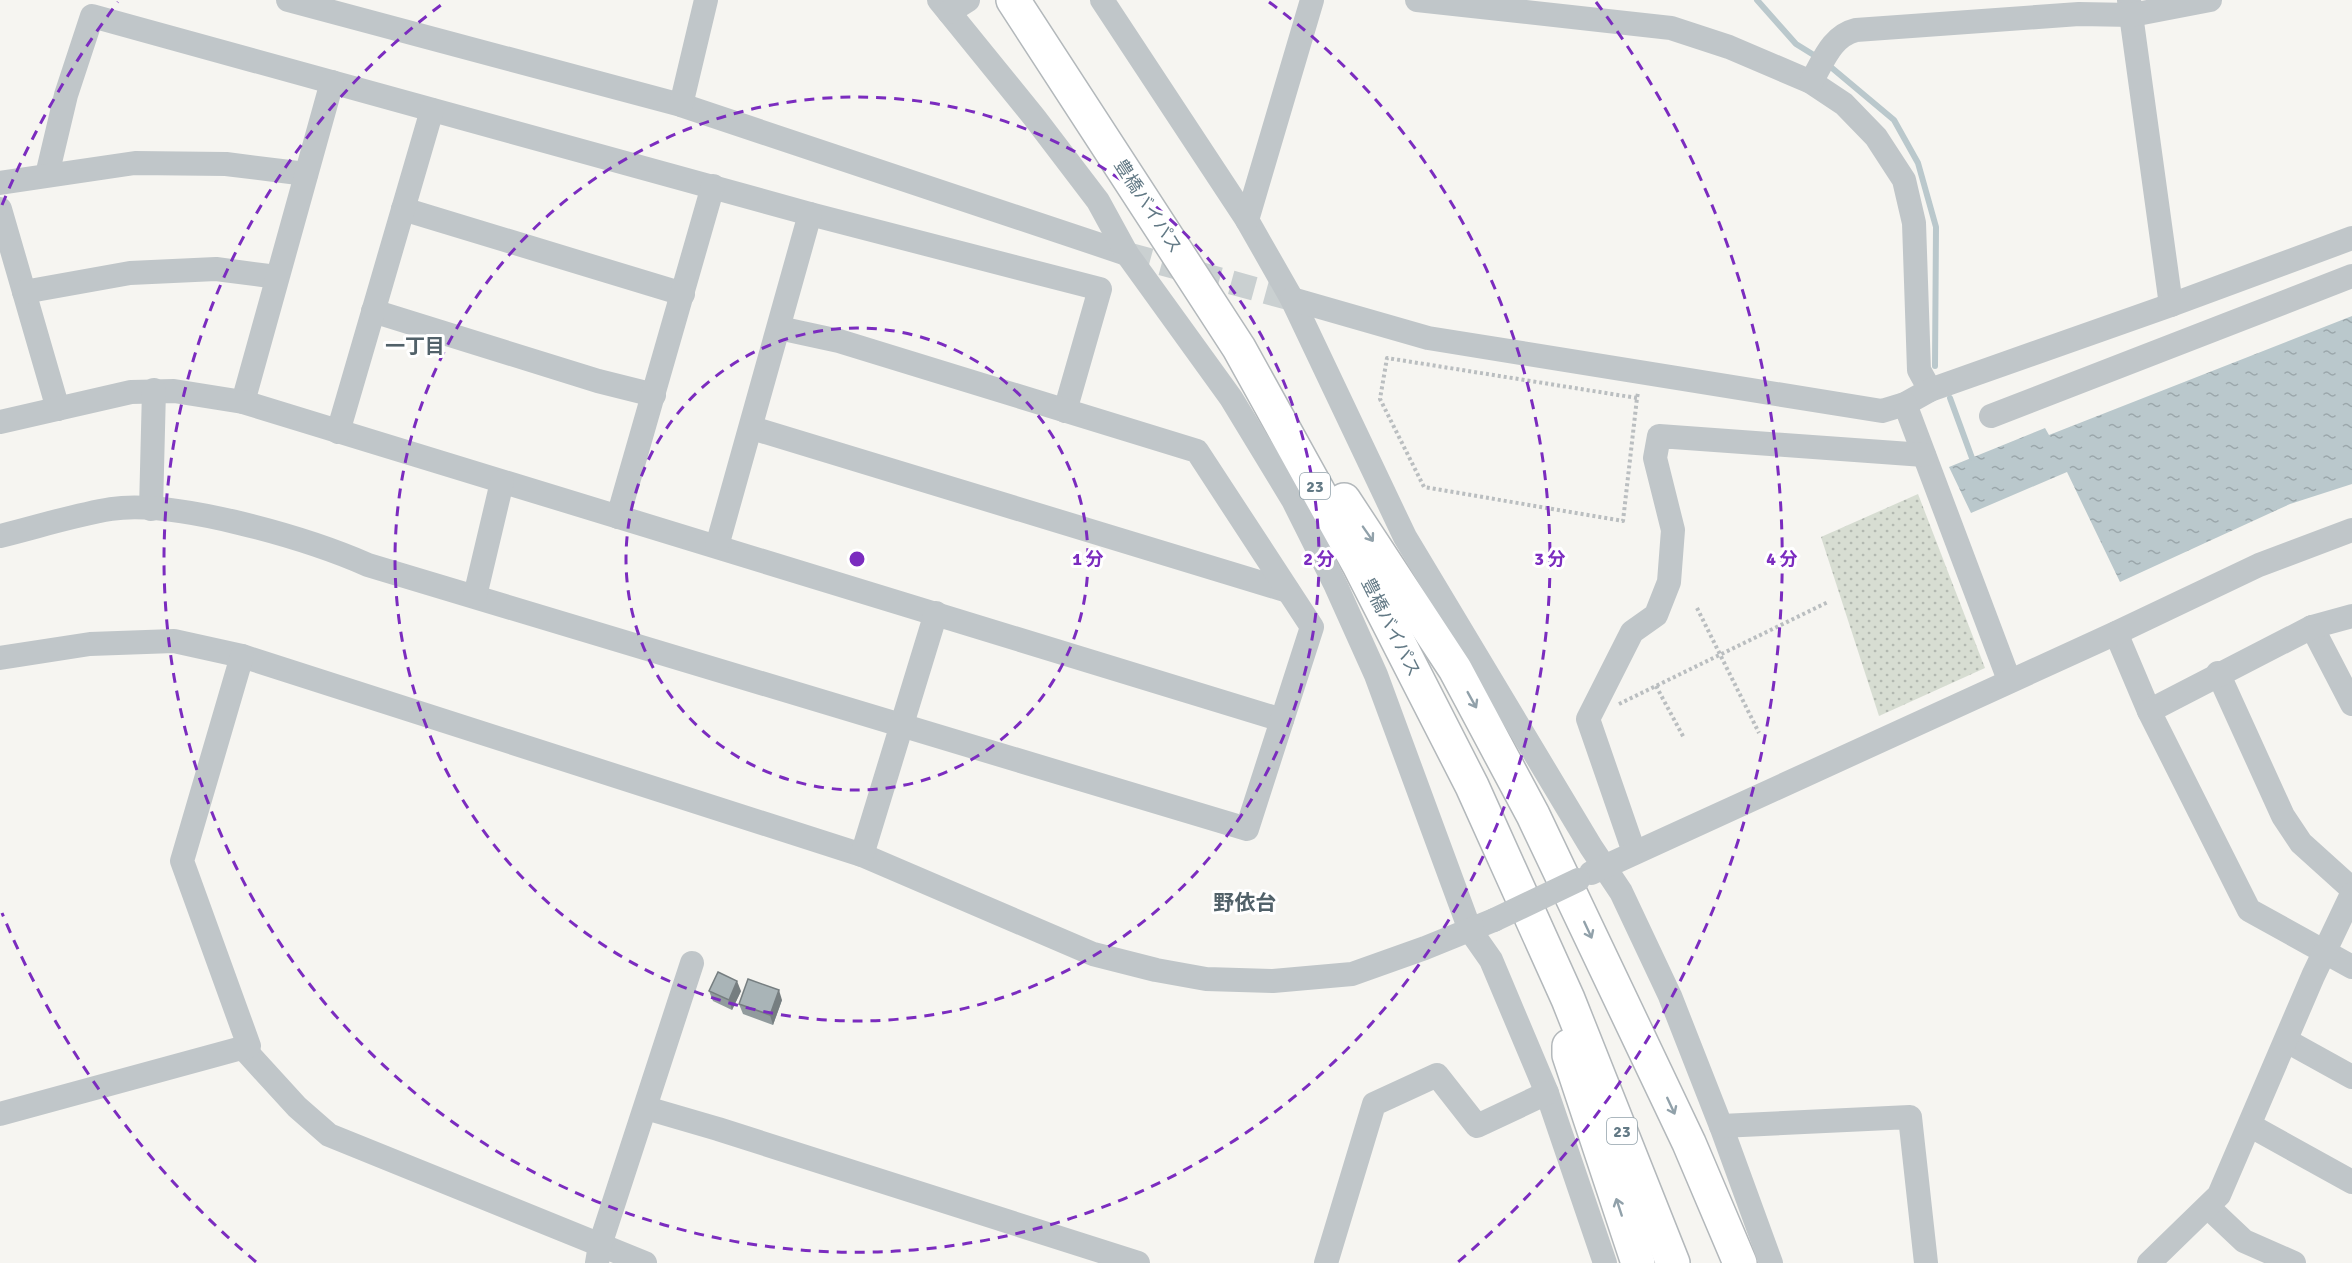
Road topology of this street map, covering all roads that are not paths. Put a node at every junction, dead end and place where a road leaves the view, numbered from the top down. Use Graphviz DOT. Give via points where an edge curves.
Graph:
graph roads {
  1 [pos="288,0"];
  2 [pos="706,0"];
  3 [pos="1012,0"];
  4 [pos="1102,0"];
  5 [pos="1312,0"];
  6 [pos="1417,0"];
  7 [pos="2210,0"];
  8 [pos="952,4"];
  9 [pos="2130,6"];
  10 [pos="332,82"];
  11 [pos="1811,82"];
  12 [pos="681,105"];
  13 [pos="432,110"];
  14 [pos="306,174"];
  15 [pos="47,175"];
  16 [pos="0,183"];
  17 [pos="713,186"];
  18 [pos="0,209"];
  19 [pos="402,209"];
  20 [pos="810,214"];
  21 [pos="1247,220"];
  22 [pos="2352,238"];
  23 [pos="1127,254"];
  24 [pos="2352,276"];
  25 [pos="277,277"];
  26 [pos="24,292"];
  27 [pos="683,294"];
  28 [pos="1292,299"];
  29 [pos="2171,306"];
  30 [pos="373,311"];
  31 [pos="779,328"];
  32 [pos="1239,348"];
  33 [pos="154,390"];
  34 [pos="1929,390"];
  35 [pos="654,395"];
  36 [pos="243,402"];
  37 [pos="1905,404"];
  38 [pos="58,409"];
  39 [pos="1065,411"];
  40 [pos="1991,416"];
  41 [pos="0,422"];
  42 [pos="752,428"];
  43 [pos="338,432"];
  44 [pos="1924,455"];
  45 [pos="502,482"];
  46 [pos="152,509"];
  47 [pos="618,517"];
  48 [pos="2352,530"];
  49 [pos="0,536"];
  50 [pos="717,546"];
  51 [pos="1288,591"];
  52 [pos="475,596"];
  53 [pos="936,613"];
  54 [pos="2352,616"];
  55 [pos="2312,627"];
  56 [pos="2116,633"];
  57 [pos="242,656"];
  58 [pos="0,658"];
  59 [pos="2218,673"];
  60 [pos="2009,680"];
  61 [pos="2352,704"];
  62 [pos="2149,711"];
  63 [pos="1282,720"];
  64 [pos="903,727"];
  65 [pos="1634,852"];
  66 [pos="862,855"];
  67 [pos="1603,867"];
  68 [pos="2352,889"];
  69 [pos="2352,894"];
  70 [pos="1470,930"];
  71 [pos="2325,952"];
  72 [pos="692,963"];
  73 [pos="2352,967"];
  74 [pos="1568,999"];
  75 [pos="2287,1041"];
  76 [pos="244,1049"];
  77 [pos="2352,1077"];
  78 [pos="1547,1093"];
  79 [pos="646,1108"];
  80 [pos="0,1114"];
  81 [pos="1721,1126"];
  82 [pos="2251,1126"];
  83 [pos="2352,1182"];
  84 [pos="2209,1208"];
  85 [pos="599,1254"];
  86 [pos="645,1263"];
  87 [pos="1138,1263"];
  88 [pos="1326,1263"];
  89 [pos="1605,1263"];
  90 [pos="1638,1263"];
  91 [pos="1673,1263"];
  92 [pos="1740,1263"];
  93 [pos="1771,1263"];
  94 [pos="1926,1263"];
  95 [pos="2149,1263"];
  96 [pos="2294,1263"];
  1 -- 12 [label="street"];
  2 -- 12 [label="street"];
  3 -- 32 [label="highway, 豊橋バイパス / 23"];
  4 -- 21 [label="street"];
  5 -- 21 [label="street"];
  6 -- 11 [label="street" via="1671,28 1729,47"];
  7 -- 9 [label="street"];
  8 -- 23 [label="street" via="1098,201"];
  9 -- 11 [label="street" via="2079,14 1856,30 1844,33 1834,43"];
  9 -- 29 [label="street"];
  10 -- 13 [label="street"];
  10 -- 14 [label="street"];
  10 -- 15 [label="street" via="92,16 66,95"];
  11 -- 34 [label="street" via="1844,104 1868,128 1904,180 1914,223 1919,370"];
  12 -- 23 [label="street"];
  13 -- 17 [label="street"];
  13 -- 19 [label="street"];
  14 -- 15 [label="street" via="226,164 135,163"];
  14 -- 25 [label="street"];
  15 -- 16 [label="street"];
  17 -- 20 [label="street"];
  17 -- 27 [label="street"];
  18 -- 26 [label="street"];
  19 -- 27 [label="street"];
  19 -- 30 [label="street"];
  20 -- 31 [label="street"];
  20 -- 39 [label="street" via="1100,289"];
  21 -- 28 [label="street"];
  22 -- 29 [label="street"];
  23 -- 70 [label="street" via="1231,398 1293,500 1376,675"];
  24 -- 40 [label="street"];
  25 -- 26 [label="street" via="216,268 129,273"];
  25 -- 36 [label="street"];
  26 -- 38 [label="street"];
  27 -- 35 [label="street"];
  28 -- 37 [label="street" via="1428,338 1882,411"];
  28 -- 67 [label="street" via="1405,537"];
  29 -- 34 [label="street"];
  30 -- 35 [label="street"];
  30 -- 43 [label="street"];
  31 -- 39 [label="street" via="839,342"];
  31 -- 42 [label="street"];
  32 -- 74 [label="highway, 豊橋バイパス / 23" via="1359,565 1472,786"];
  32 -- 92 [label="highway, 23, one-way" via="1381,552 1461,679 1538,825 1689,1143"];
  33 -- 36 [label="street"];
  33 -- 38 [label="street"];
  33 -- 46 [label="street"];
  34 -- 37 [label="street"];
  35 -- 47 [label="street"];
  36 -- 43 [label="street"];
  37 -- 44 [label="street"];
  38 -- 41 [label="street"];
  39 -- 51 [label="street" via="1197,451"];
  42 -- 50 [label="street"];
  42 -- 51 [label="street"];
  43 -- 45 [label="street"];
  44 -- 60 [label="street"];
  44 -- 65 [label="street" via="1659,436 1655,458 1673,530 1670,582 1656,615 1632,632 1588,719"];
  45 -- 47 [label="street"];
  45 -- 52 [label="street"];
  46 -- 49 [label="street" via="113,509"];
  46 -- 52 [label="street" via="206,516 338,552 368,566"];
  47 -- 50 [label="street"];
  48 -- 56 [label="street" via="2259,565"];
  50 -- 53 [label="street"];
  51 -- 63 [label="street" via="1312,627"];
  52 -- 64 [label="street"];
  53 -- 63 [label="street"];
  53 -- 64 [label="street"];
  54 -- 55 [label="street"];
  55 -- 59 [label="street"];
  55 -- 61 [label="street"];
  56 -- 60 [label="street"];
  56 -- 62 [label="street"];
  57 -- 58 [label="street" via="174,641 90,644"];
  57 -- 66 [label="street"];
  57 -- 76 [label="street" via="182,861 249,1047"];
  59 -- 62 [label="street"];
  59 -- 68 [label="street" via="2283,816 2301,843"];
  60 -- 65 [label="street"];
  62 -- 71 [label="street" via="2249,910"];
  63 -- 64 [label="street" via="1247,829"];
  64 -- 66 [label="street"];
  65 -- 67 [label="street"];
  66 -- 70 [label="street" via="1093,954 1206,979 1273,981 1352,974"];
  67 -- 70 [label="street, bridge"];
  67 -- 81 [label="street" via="1621,892 1670,996"];
  69 -- 71 [label="street"];
  70 -- 78 [label="street" via="1491,960"];
  71 -- 73 [label="street"];
  71 -- 75 [label="street"];
  72 -- 79 [label="street"];
  90 -- 74 [label="highway, 23, one-way" via="1569,1055"];
  74 -- 91 [label="highway, 豊橋バイパス / 23"];
  75 -- 77 [label="street"];
  75 -- 82 [label="street"];
  76 -- 80 [label="street"];
  76 -- 85 [label="street" via="297,1107 329,1135"];
  78 -- 88 [label="street" via="1477,1126 1437,1075 1374,1104"];
  78 -- 89 [label="street"];
  79 -- 85 [label="street"];
  79 -- 87 [label="street"];
  81 -- 93 [label="street"];
  81 -- 94 [label="street" via="1910,1117"];
  82 -- 83 [label="street"];
  82 -- 84 [label="street" via="2219,1196"];
  84 -- 95 [label="street"];
  84 -- 96 [label="street" via="2244,1241"];
  85 -- 86 [label="street"];
}
